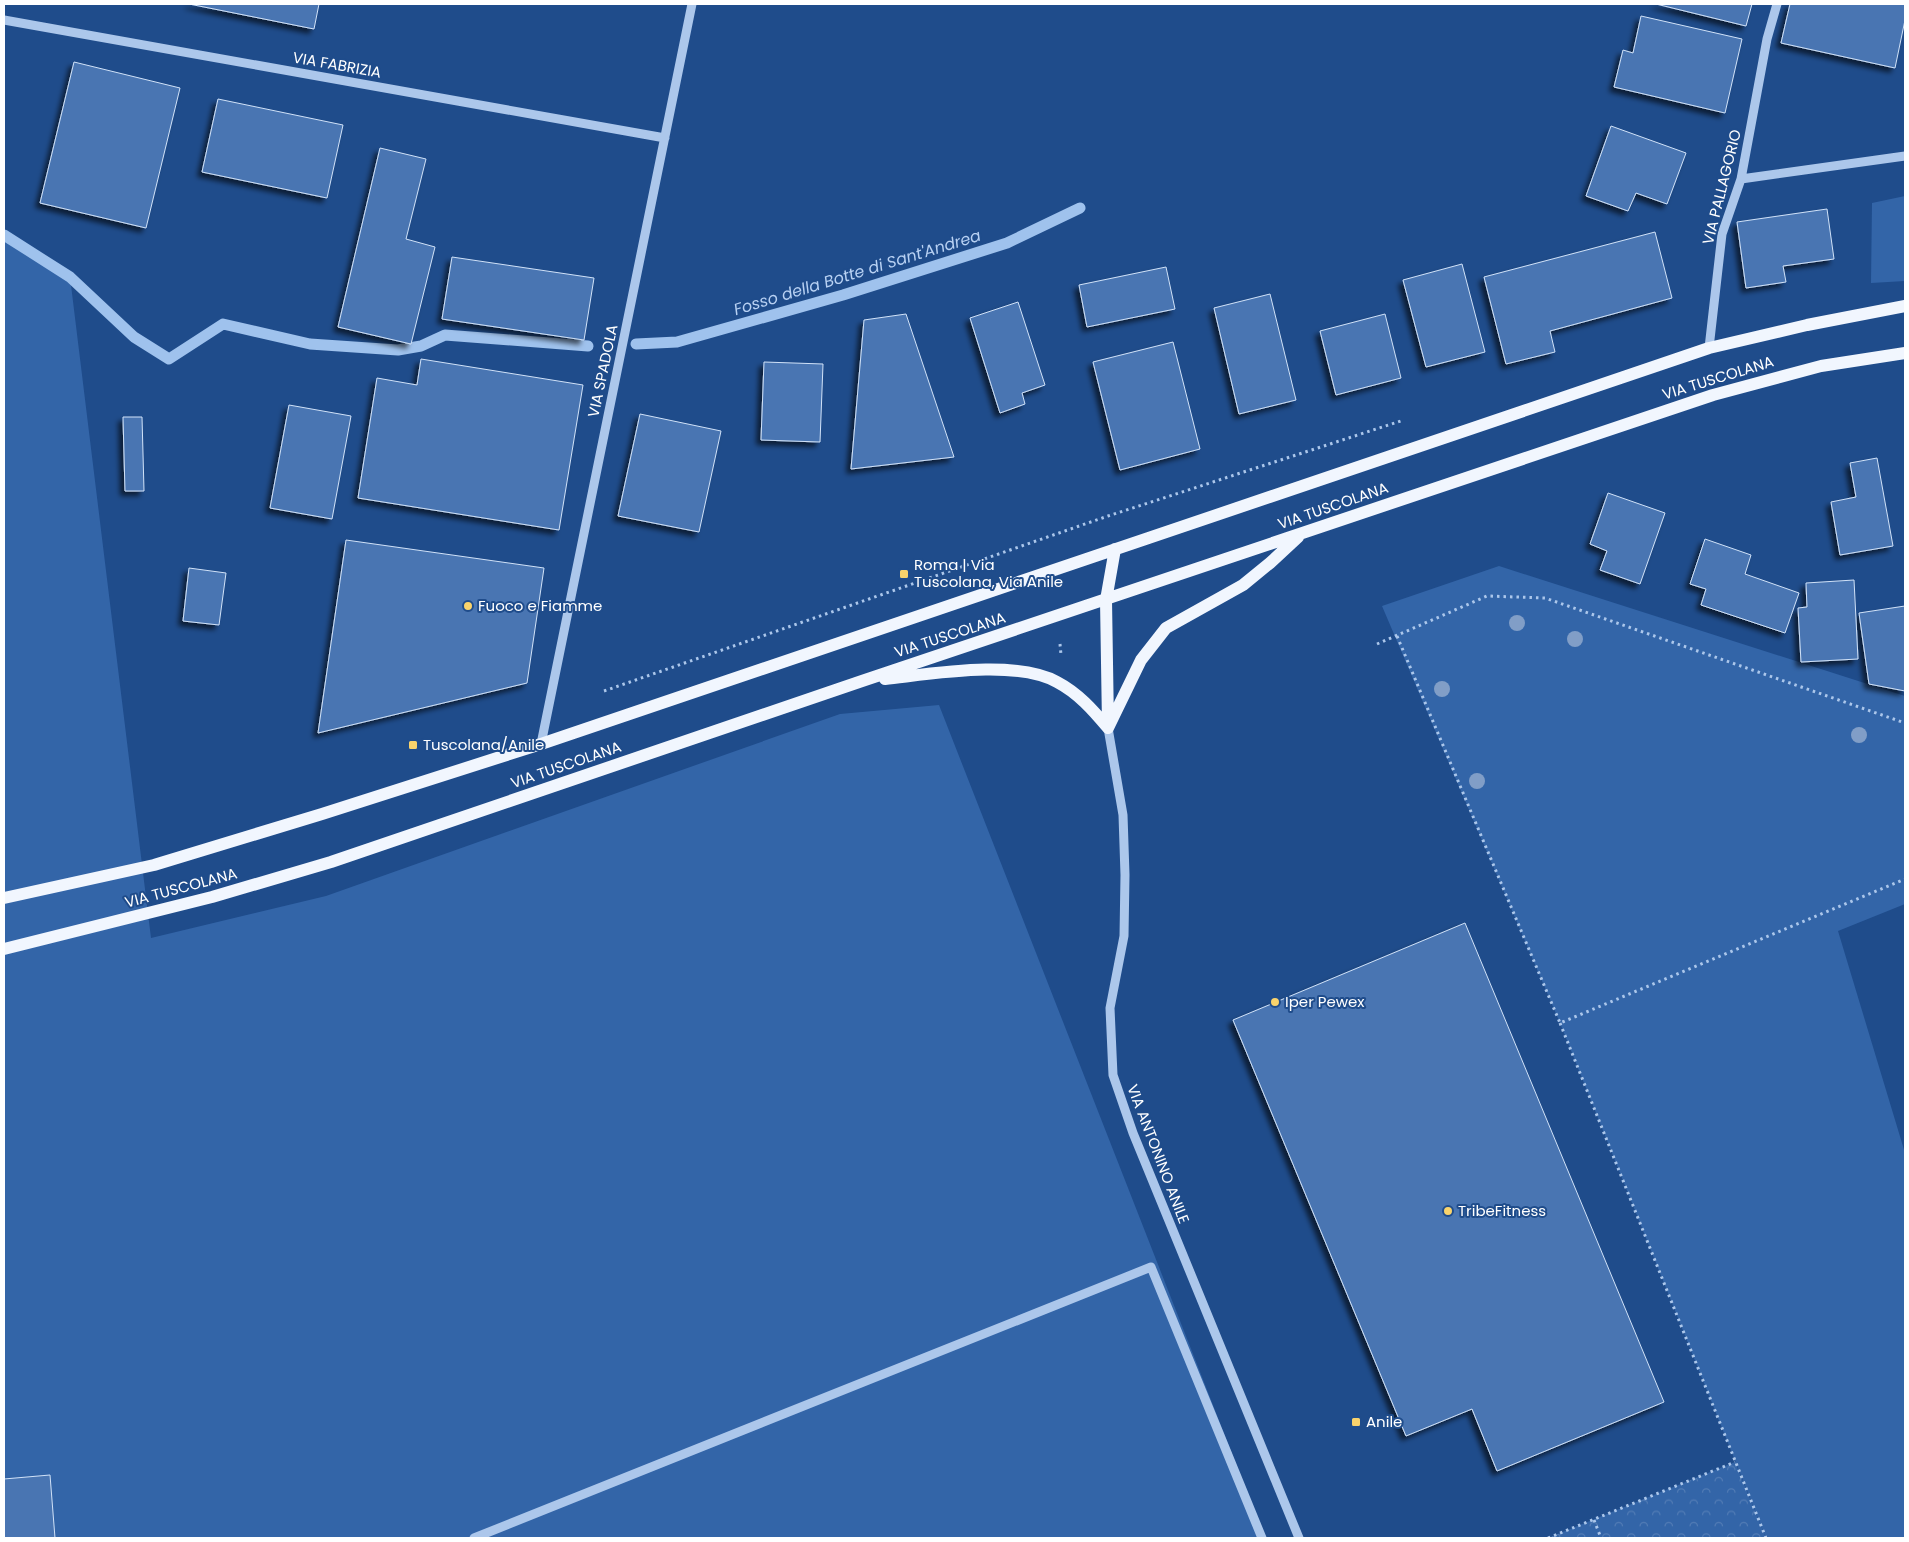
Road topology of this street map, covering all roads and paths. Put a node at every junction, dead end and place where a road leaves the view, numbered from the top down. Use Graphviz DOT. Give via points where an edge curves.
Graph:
graph roads {
  1 [pos="692,4"];
  2 [pos="1777,4"];
  3 [pos="4,20"];
  4 [pos="665,138"];
  5 [pos="1905,156"];
  6 [pos="1740,179"];
  7 [pos="1905,306"];
  8 [pos="1709,348"];
  9 [pos="1905,353"];
  10 [pos="1408,419"];
  11 [pos="1300,534"];
  12 [pos="1030,542"];
  13 [pos="1032,548"];
  14 [pos="1116,549"];
  15 [pos="1106,600"];
  16 [pos="1397,636"];
  17 [pos="1377,644"];
  18 [pos="862,681"];
  19 [pos="604,691"];
  20 [pos="1905,723"];
  21 [pos="1108,728"];
  22 [pos="540,744"];
  23 [pos="1905,879"];
  24 [pos="4,898"];
  25 [pos="4,949"];
  26 [pos="1560,1022"];
  27 [pos="1735,1462"];
  28 [pos="1594,1520"];
  29 [pos="474,1538"];
  30 [pos="1262,1538"];
  31 [pos="1300,1538"];
  32 [pos="1548,1538"];
  33 [pos="1601,1538"];
  34 [pos="1766,1538"];
  1 -- 4 [label="street, VIA SPADOLA"];
  2 -- 6 [label="street, VIA PALLAGORIO" via="1767,39"];
  3 -- 4 [label="street, VIA FABRIZIA"];
  4 -- 22 [label="street, VIA SPADOLA"];
  5 -- 6 [label="street"];
  6 -- 8 [label="street, VIA PALLAGORIO" via="1722,234"];
  7 -- 8 [label="main road, VIA TUSCOLANA" via="1807,324"];
  8 -- 14 [label="main road, VIA TUSCOLANA"];
  9 -- 11 [label="main road, VIA TUSCOLANA" via="1821,366 1767,379 1620,425"];
  10 -- 12 [label="path"];
  11 -- 15 [label="main road, VIA TUSCOLANA"];
  11 -- 21 [label="main road" via="1243,585 1166,628 1141,660"];
  12 -- 13 [label="path"];
  12 -- 19 [label="path"];
  14 -- 15 [label="main road"];
  14 -- 22 [label="main road, VIA TUSCOLANA"];
  15 -- 18 [label="main road, VIA TUSCOLANA"];
  15 -- 21 [label="main road"];
  16 -- 17 [label="path"];
  16 -- 20 [label="path" via="1488,596 1545,598"];
  16 -- 26 [label="path"];
  18 -- 21 [label="main road" via="977,671 1030,673 1068,688"];
  18 -- 25 [label="main road, VIA TUSCOLANA" via="331,862 212,897"];
  21 -- 31 [label="street, VIA ANTONINO ANILE" via="1123,815 1125,875 1124,936 1110,1008 1113,1075 1133,1133"];
  22 -- 24 [label="main road, VIA TUSCOLANA" via="154,864"];
  23 -- 26 [label="path"];
  26 -- 27 [label="path"];
  27 -- 28 [label="path"];
  27 -- 34 [label="path"];
  28 -- 32 [label="path"];
  28 -- 33 [label="path"];
  29 -- 30 [label="street" via="1151,1267"];
}
